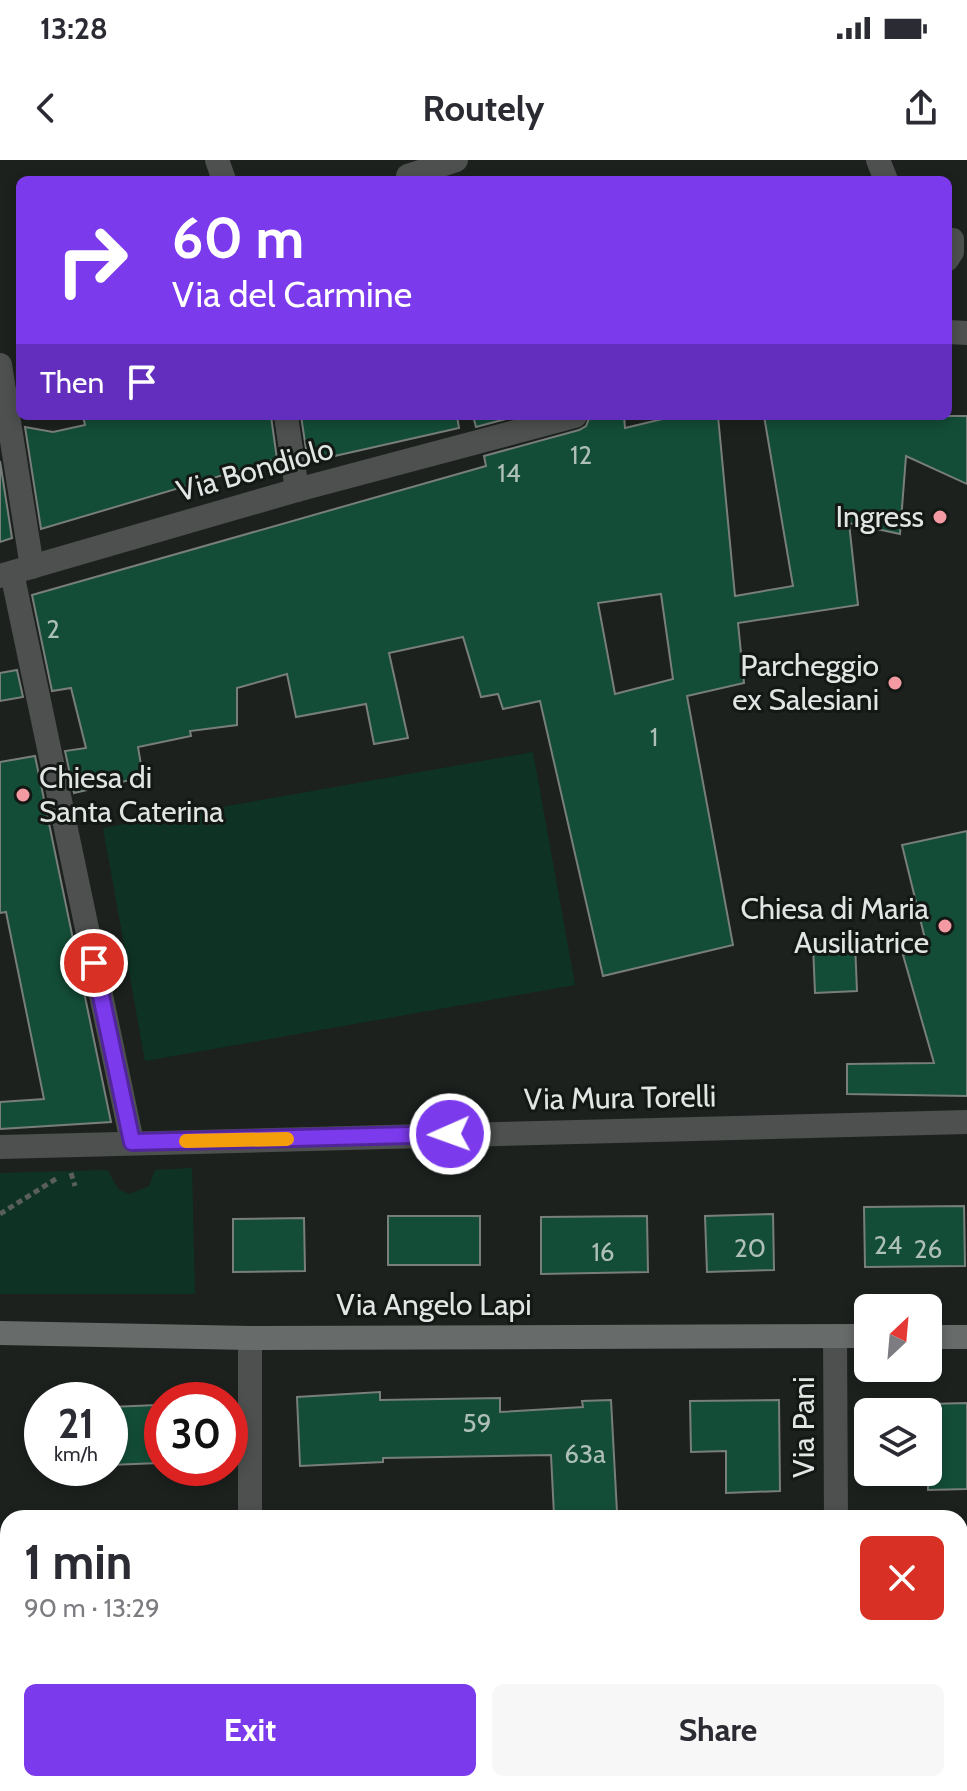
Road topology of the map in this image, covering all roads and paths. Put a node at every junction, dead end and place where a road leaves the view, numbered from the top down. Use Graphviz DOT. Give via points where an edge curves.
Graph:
graph roads {
  1 [pos="456,160"];
  2 [pos="408,176"];
  3 [pos="0,365"];
  4 [pos="287,420"];
  5 [pos="543,420"];
  6 [pos="504,425"];
  7 [pos="297,490"];
  8 [pos="15,572"];
  9 [pos="967,1122"];
  10 [pos="132,1142"];
  11 [pos="66,1145"];
  12 [pos="0,1147"];
  13 [pos="0,1214"];
  14 [pos="0,1333"];
  15 [pos="835,1336"];
  16 [pos="854,1336"];
  17 [pos="942,1337"];
  18 [pos="967,1337"];
  19 [pos="250,1338"];
  20 [pos="250,1510"];
  21 [pos="836,1510"];
  1 -- 2 [label="street"];
  3 -- 8 [label="street"];
  4 -- 7 [label="street"];
  5 -- 6 [label="street, Via Bondiolo"];
  6 -- 7 [label="street, Via Bondiolo"];
  7 -- 8 [label="street, Via Bondiolo"];
  8 -- 10 [label="street"];
  9 -- 10 [label="street, Via Mura Torelli"];
  10 -- 11 [label="street, Via Mura Torelli"];
  11 -- 12 [label="street, Via Mura Torelli"];
  11 -- 13 [label="path" via="68,1170"];
  14 -- 19 [label="street, Via Angelo Lapi"];
  15 -- 16 [label="street, Via Angelo Lapi"];
  15 -- 19 [label="street, Via Angelo Lapi"];
  15 -- 21 [label="street, Via Pani"];
  17 -- 18 [label="street"];
  19 -- 20 [label="street"];
}
